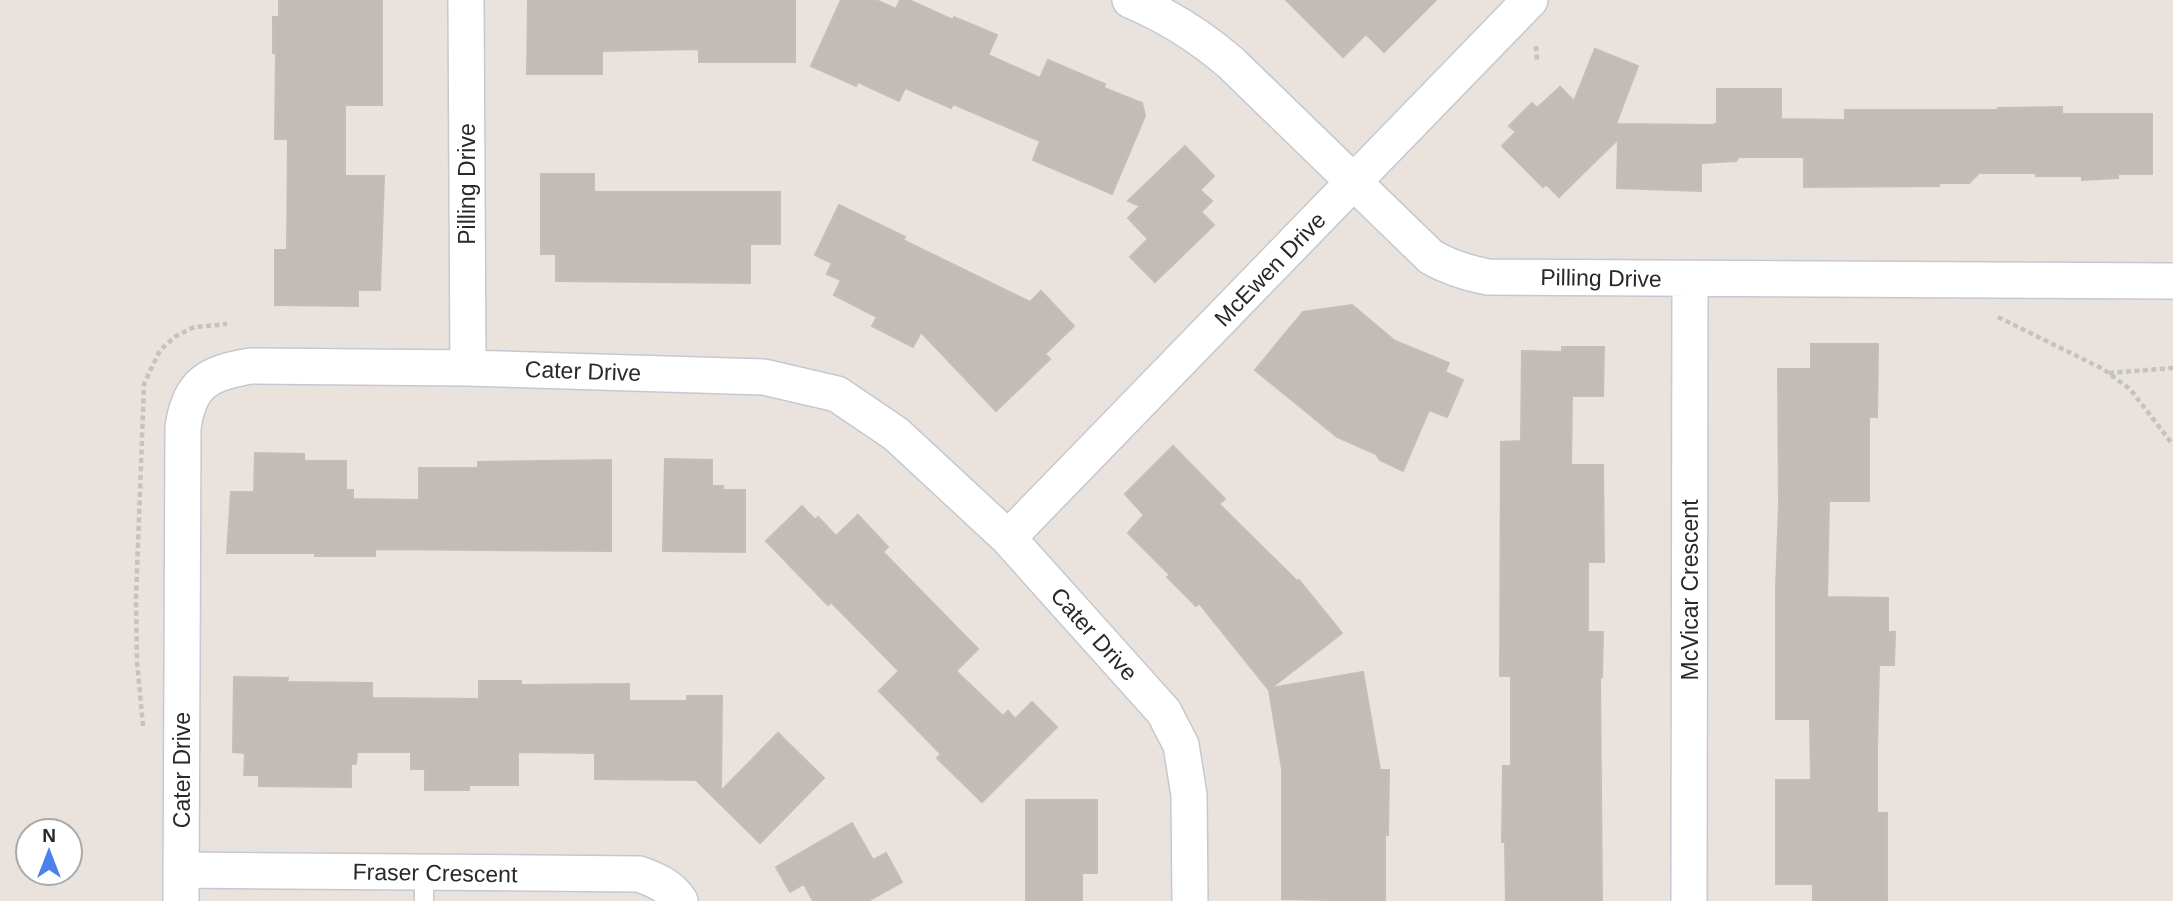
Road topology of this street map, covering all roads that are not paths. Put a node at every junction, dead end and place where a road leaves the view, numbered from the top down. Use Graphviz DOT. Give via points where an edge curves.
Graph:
graph roads {
  1 [pos="466,0"];
  2 [pos="1130,0"];
  3 [pos="1530,0"];
  4 [pos="1354,184"];
  5 [pos="1690,280"];
  6 [pos="2173,281"];
  7 [pos="468,368"];
  8 [pos="1009,538"];
  9 [pos="181,886"];
  10 [pos="424,887"];
  11 [pos="680,901"];
  12 [pos="1190,901"];
  13 [pos="1689,901"];
  1 -- 7 [label="street, Pilling Drive"];
  2 -- 4 [label="street, Pilling Drive" via="1179,24 1215,49"];
  3 -- 4 [label="street, McEwen Drive"];
  4 -- 5 [label="street, Pilling Drive" via="1431,257 1469,274"];
  4 -- 8 [label="street, McEwen Drive"];
  5 -- 6 [label="street, Pilling Drive"];
  5 -- 13 [label="street, McVicar Crescent"];
  7 -- 8 [label="street, Cater Drive" via="764,377 837,394 896,434"];
  7 -- 9 [label="street, Cater Drive" via="251,366 226,370 192,393 183,428"];
  8 -- 12 [label="street, Cater Drive" via="1164,712 1181,745 1189,795"];
  9 -- 10 [label="street, Fraser Crescent"];
  10 -- 11 [label="street, Fraser Crescent" via="639,874 659,881"];
}
